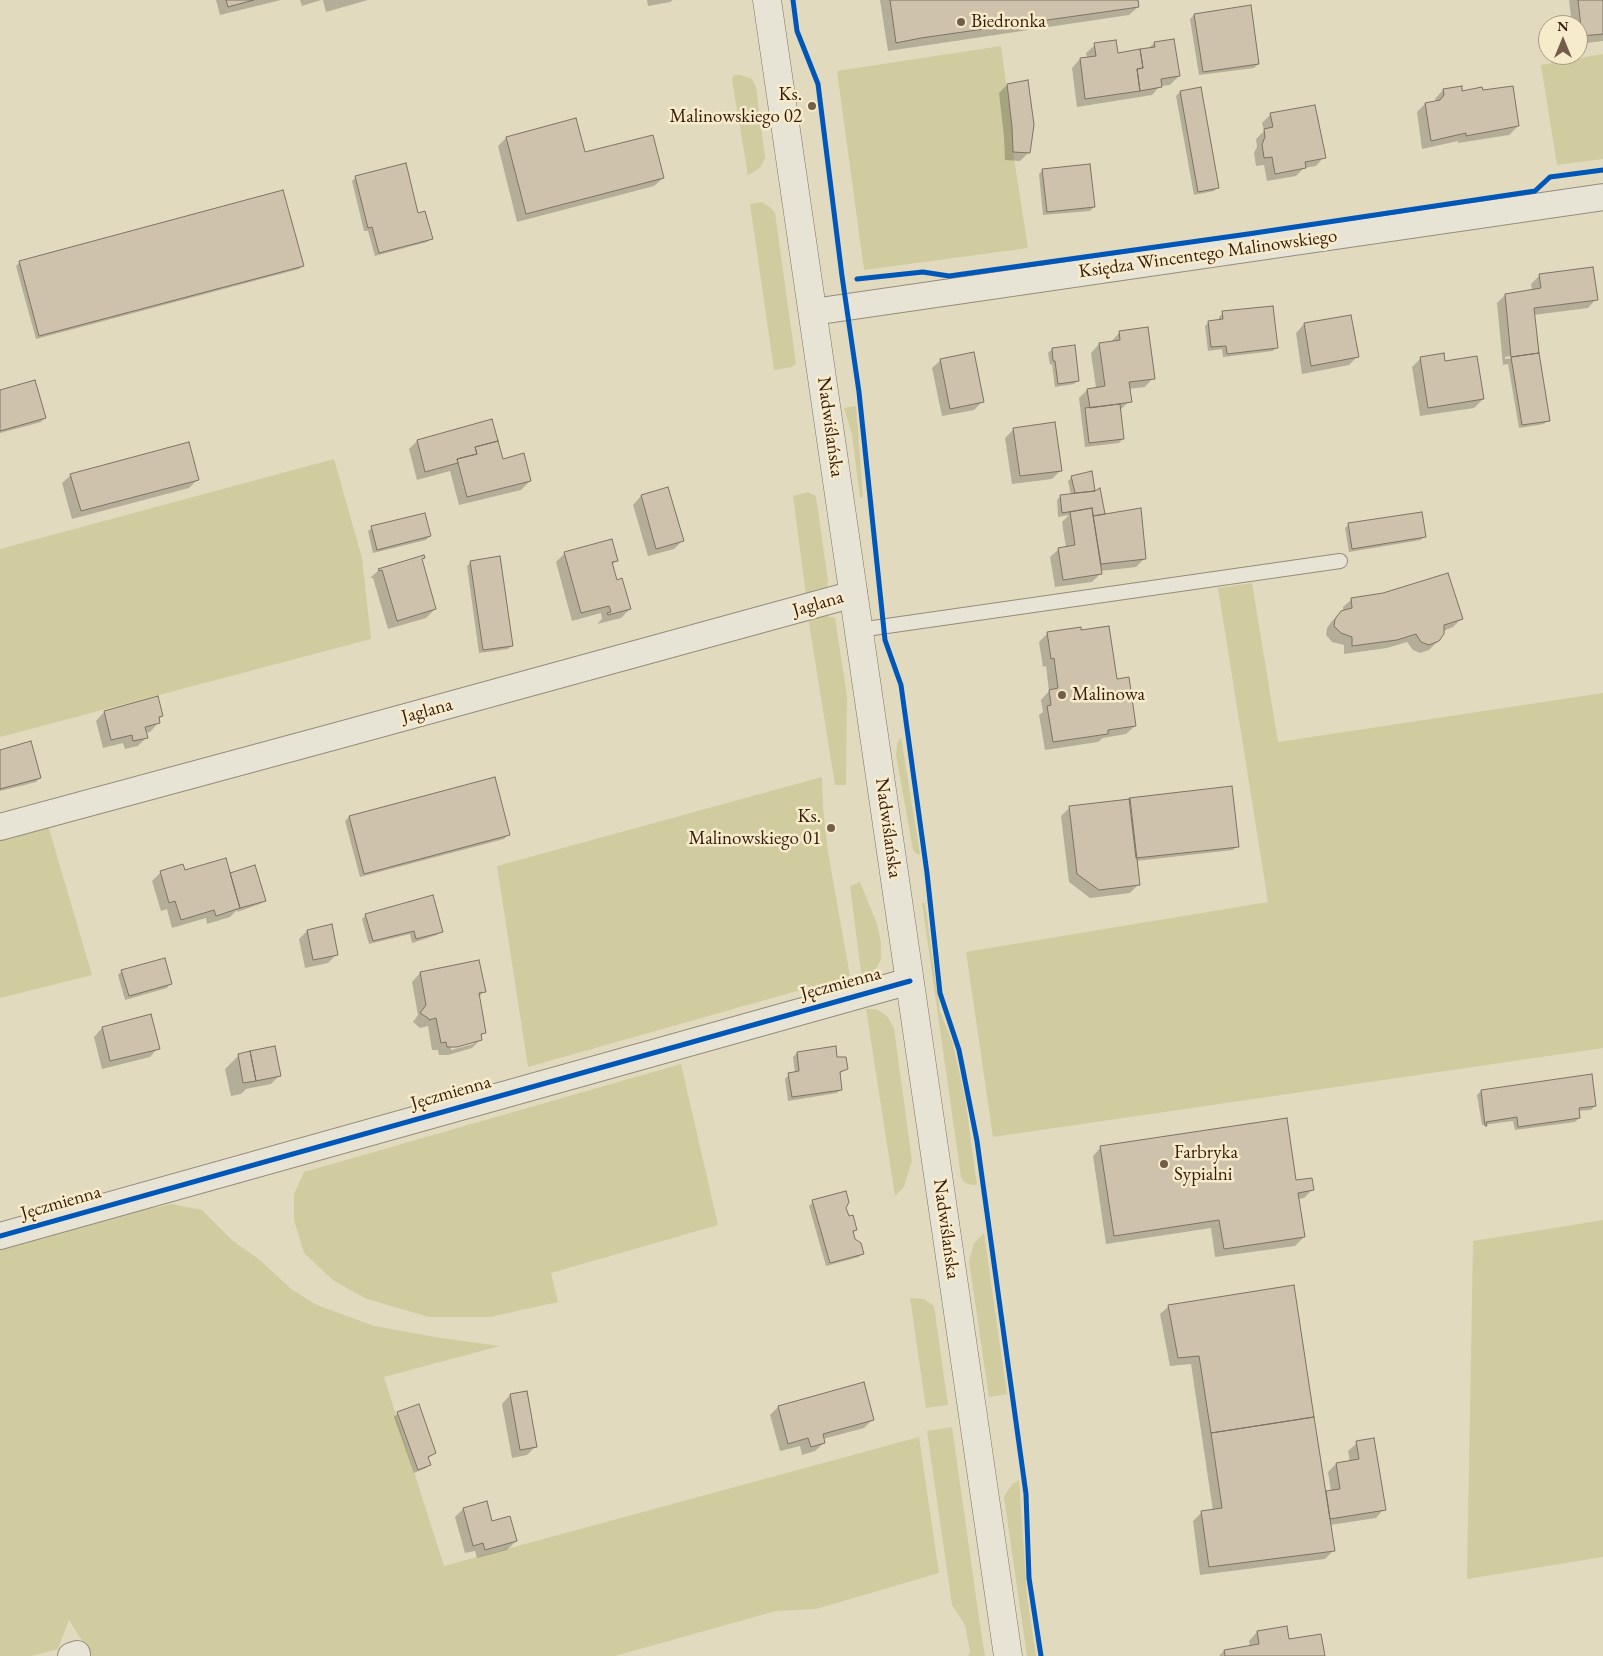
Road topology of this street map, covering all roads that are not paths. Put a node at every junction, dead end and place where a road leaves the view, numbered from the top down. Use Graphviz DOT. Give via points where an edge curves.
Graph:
graph roads {
  1 [pos="768,0"];
  2 [pos="1603,196"];
  3 [pos="813,312"];
  4 [pos="1340,561"];
  5 [pos="854,594"];
  6 [pos="859,630"];
  7 [pos="0,827"];
  8 [pos="910,981"];
  9 [pos="0,1236"];
  10 [pos="1008,1656"];
  1 -- 3 [label="main road, Nadwiślańska"];
  2 -- 3 [label="street, Księdza Wincentego Malinowskiego"];
  3 -- 5 [label="main road, Nadwiślańska"];
  4 -- 6 [label="lane"];
  5 -- 6 [label="main road, Nadwiślańska"];
  5 -- 7 [label="street, Jaglana"];
  6 -- 8 [label="main road, Nadwiślańska"];
  8 -- 9 [label="street, Jęczmienna"];
  8 -- 10 [label="main road, Nadwiślańska"];
}
